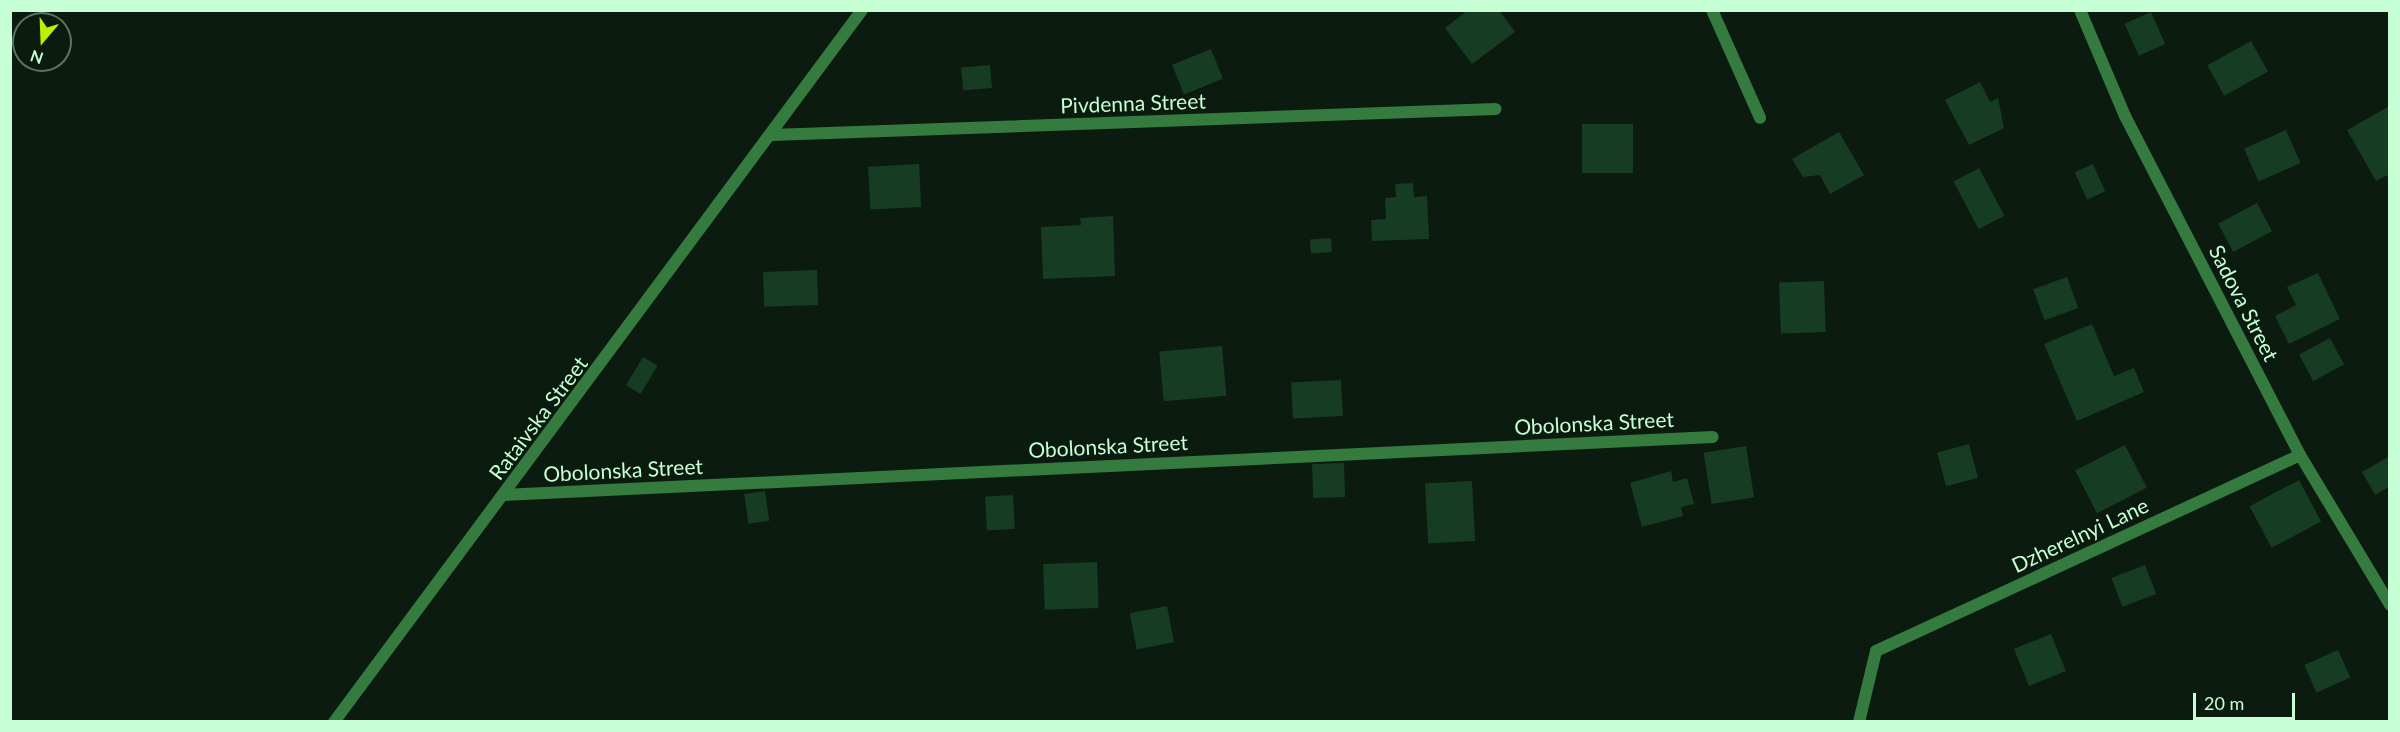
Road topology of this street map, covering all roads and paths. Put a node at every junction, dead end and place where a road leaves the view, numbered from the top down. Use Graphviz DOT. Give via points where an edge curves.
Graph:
graph roads {
  1 [pos="862,10"];
  2 [pos="1712,10"];
  3 [pos="2080,10"];
  4 [pos="1496,110"];
  5 [pos="1760,118"];
  6 [pos="772,135"];
  7 [pos="1713,437"];
  8 [pos="2301,454"];
  9 [pos="505,495"];
  10 [pos="2390,605"];
  11 [pos="334,722"];
  12 [pos="1859,722"];
  1 -- 6 [label="street, Rataivska Street"];
  2 -- 5 [label="street"];
  3 -- 8 [label="street, Sadova Street" via="2125,116"];
  4 -- 6 [label="street, Pivdenna Street"];
  6 -- 9 [label="street, Rataivska Street"];
  7 -- 9 [label="street, Obolonska Street"];
  8 -- 10 [label="street, Sadova Street"];
  8 -- 12 [label="street, Dzherelnyi Lane" via="1876,651"];
  9 -- 11 [label="street, Rataivska Street"];
}
